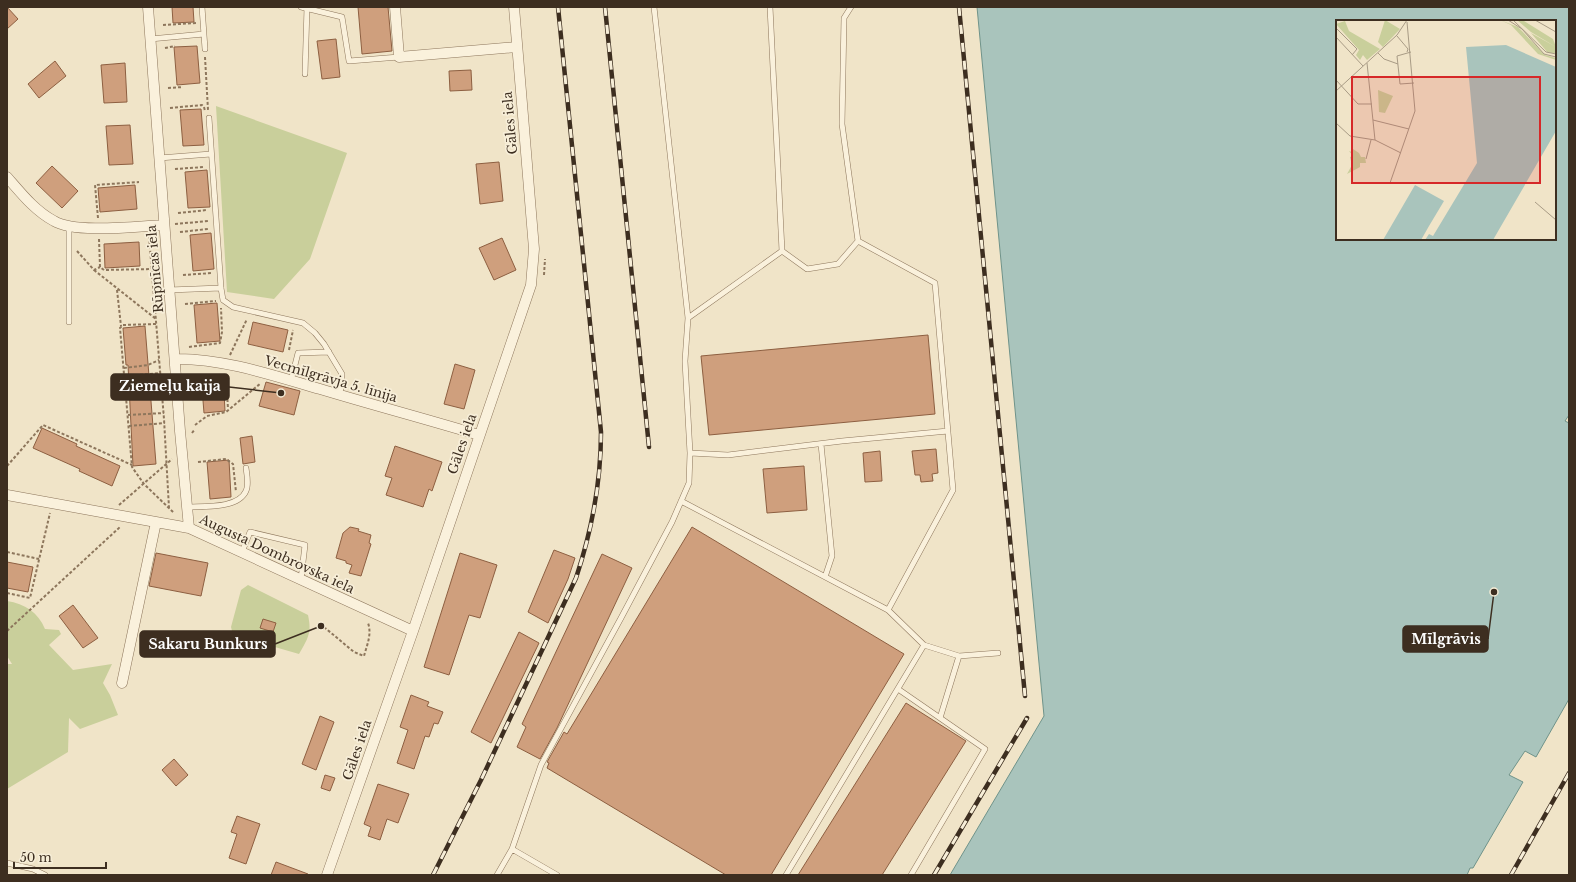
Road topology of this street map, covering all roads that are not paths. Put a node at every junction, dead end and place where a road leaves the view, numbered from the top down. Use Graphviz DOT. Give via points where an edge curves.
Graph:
graph roads {
  1 [pos="148,7"];
  2 [pos="202,7"];
  3 [pos="305,7"];
  4 [pos="395,7"];
  5 [pos="514,7"];
  6 [pos="654,7"];
  7 [pos="770,7"];
  8 [pos="851,7"];
  9 [pos="204,34"];
  10 [pos="150,39"];
  11 [pos="517,47"];
  12 [pos="205,49"];
  13 [pos="399,57"];
  14 [pos="305,74"];
  15 [pos="207,116"];
  16 [pos="211,154"];
  17 [pos="159,158"];
  18 [pos="7,177"];
  19 [pos="164,225"];
  20 [pos="69,226"];
  21 [pos="858,241"];
  22 [pos="782,251"];
  23 [pos="221,288"];
  24 [pos="170,290"];
  25 [pos="688,318"];
  26 [pos="69,322"];
  27 [pos="329,352"];
  28 [pos="175,359"];
  29 [pos="291,381"];
  30 [pos="340,395"];
  31 [pos="948,431"];
  32 [pos="479,435"];
  33 [pos="821,444"];
  34 [pos="690,453"];
  35 [pos="246,468"];
  36 [pos="7,495"];
  37 [pos="681,501"];
  38 [pos="187,507"];
  39 [pos="156,522"];
  40 [pos="189,528"];
  41 [pos="242,552"];
  42 [pos="825,577"];
  43 [pos="301,579"];
  44 [pos="888,610"];
  45 [pos="413,631"];
  46 [pos="924,645"];
  47 [pos="998,653"];
  48 [pos="958,656"];
  49 [pos="122,683"];
  50 [pos="898,689"];
  51 [pos="940,718"];
  52 [pos="512,849"];
  53 [pos="7,863"];
  54 [pos="45,875"];
  55 [pos="327,875"];
  56 [pos="497,875"];
  57 [pos="557,875"];
  58 [pos="786,875"];
  59 [pos="911,875"];
  1 -- 10 [label="street, Rūpnīcas iela"];
  2 -- 9 [label="lane"];
  3 -- 13 [label="lane" via="342,17 349,60"];
  3 -- 14 [label="lane"];
  4 -- 13 [label="street"];
  5 -- 11 [label="street, Gāles iela"];
  6 -- 25 [label="lane"];
  7 -- 22 [label="lane"];
  8 -- 21 [label="lane" via="844,18 842,124"];
  9 -- 10 [label="lane"];
  9 -- 12 [label="lane"];
  10 -- 17 [label="street, Rūpnīcas iela"];
  11 -- 13 [label="street"];
  11 -- 32 [label="street, Gāles iela" via="534,249 531,285"];
  15 -- 16 [label="lane"];
  16 -- 17 [label="lane"];
  16 -- 23 [label="lane"];
  17 -- 19 [label="street, Rūpnīcas iela"];
  18 -- 20 [label="street" via="33,206 55,222"];
  19 -- 20 [label="street" via="98,228"];
  19 -- 24 [label="street, Rūpnīcas iela"];
  20 -- 26 [label="lane"];
  21 -- 22 [label="lane" via="838,264 808,269"];
  21 -- 31 [label="lane" via="935,283"];
  22 -- 25 [label="lane"];
  23 -- 24 [label="lane"];
  23 -- 27 [label="lane" via="223,300 233,307 302,323 315,333"];
  24 -- 28 [label="street, Rūpnīcas iela"];
  25 -- 34 [label="lane" via="685,360"];
  27 -- 29 [label="lane" via="298,353"];
  27 -- 30 [label="lane" via="342,374"];
  28 -- 29 [label="street, Vecmīlgrāvja 5. līnija" via="226,364"];
  28 -- 38 [label="street, Rūpnīcas iela"];
  29 -- 30 [label="street, Vecmīlgrāvja 5. līnija"];
  30 -- 32 [label="street, Vecmīlgrāvja 5. līnija"];
  31 -- 33 [label="lane"];
  31 -- 44 [label="lane" via="953,490"];
  32 -- 45 [label="street, Gāles iela"];
  33 -- 34 [label="lane" via="728,455"];
  33 -- 42 [label="lane" via="832,556"];
  34 -- 37 [label="lane" via="689,483"];
  35 -- 38 [label="lane" via="247,490 233,503"];
  36 -- 39 [label="street, Augusta Dombrovska iela"];
  37 -- 42 [label="lane"];
  37 -- 52 [label="lane" via="541,765"];
  38 -- 40 [label="street, Rūpnīcas iela"];
  39 -- 40 [label="street, Augusta Dombrovska iela"];
  39 -- 49 [label="street"];
  40 -- 41 [label="street, Augusta Dombrovska iela"];
  41 -- 43 [label="street, Augusta Dombrovska iela"];
  41 -- 43 [label="lane" via="250,532 305,545"];
  42 -- 44 [label="lane"];
  43 -- 45 [label="street, Augusta Dombrovska iela"];
  44 -- 46 [label="lane"];
  45 -- 55 [label="street, Gāles iela"];
  46 -- 48 [label="lane"];
  46 -- 50 [label="lane"];
  47 -- 48 [label="lane"];
  48 -- 51 [label="lane"];
  50 -- 51 [label="lane"];
  50 -- 58 [label="lane"];
  51 -- 59 [label="lane" via="985,749"];
  52 -- 56 [label="lane"];
  52 -- 57 [label="lane"];
  53 -- 54 [label="lane"];
}
